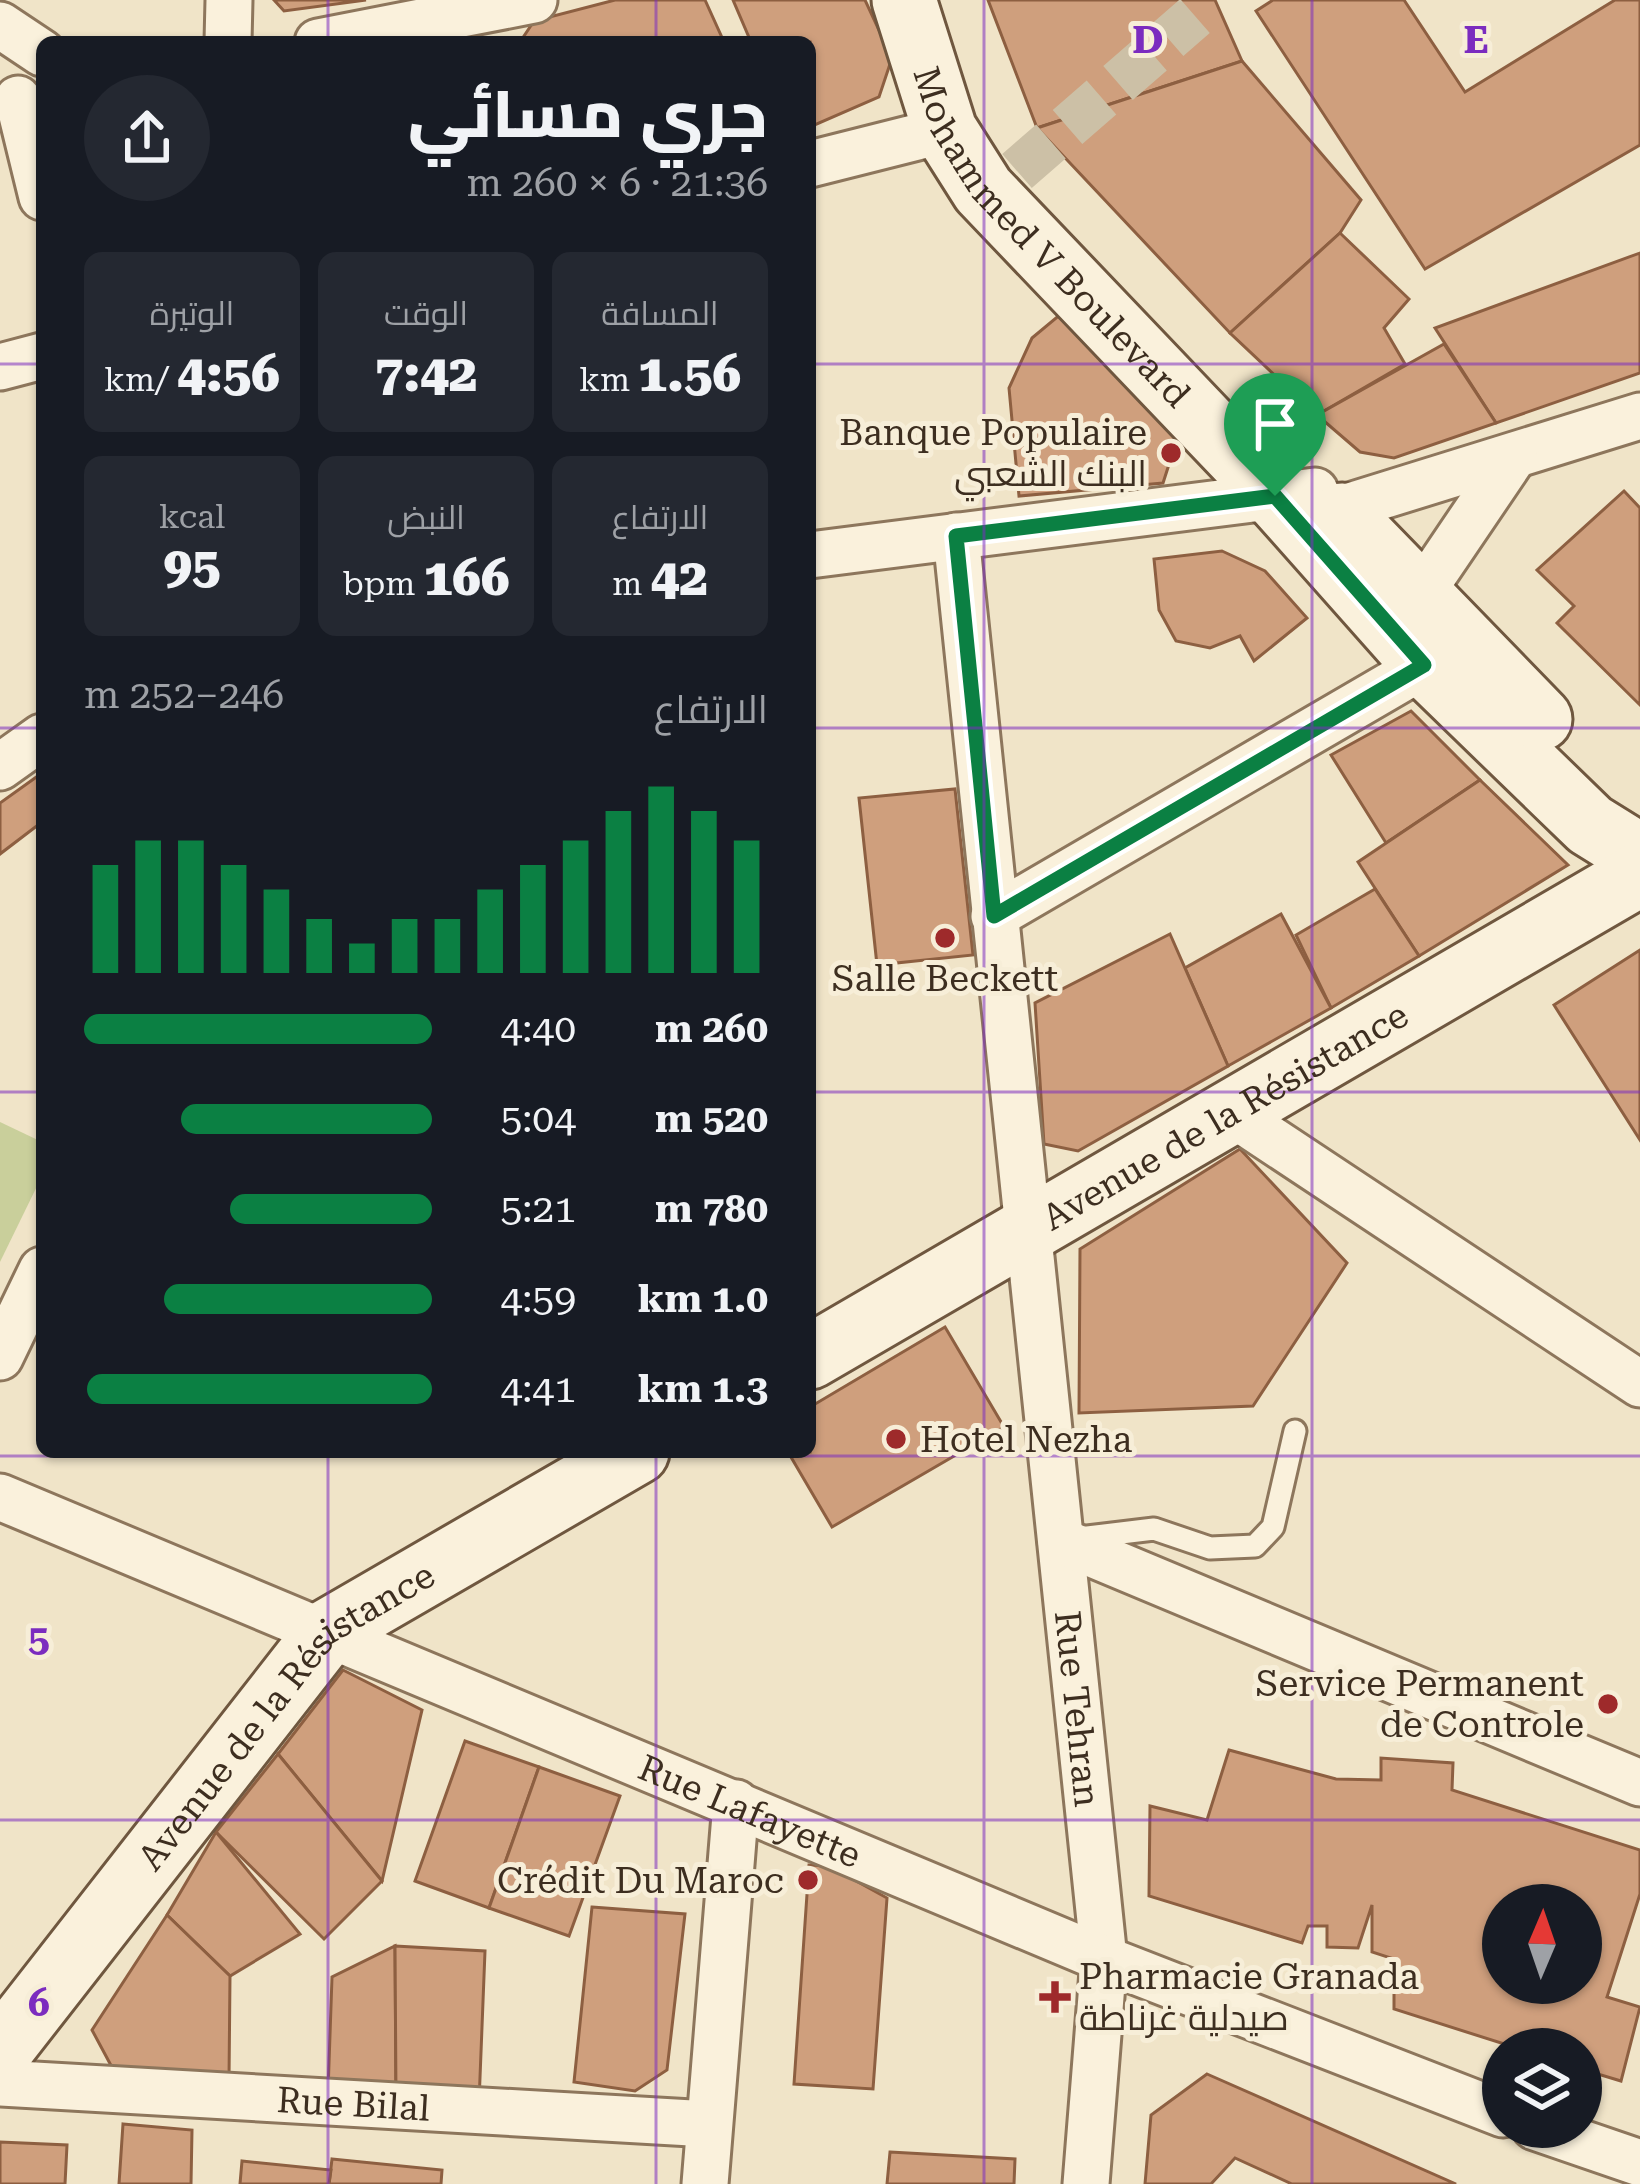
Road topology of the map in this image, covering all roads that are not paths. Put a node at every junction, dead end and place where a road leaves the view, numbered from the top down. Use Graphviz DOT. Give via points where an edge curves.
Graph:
graph roads {
  1 [pos="229,0"];
  2 [pos="535,0"];
  3 [pos="904,0"];
  4 [pos="944,0"];
  5 [pos="0,25"];
  6 [pos="486,27"];
  7 [pos="228,36"];
  8 [pos="385,36"];
  9 [pos="36,48"];
  10 [pos="20,99"];
  11 [pos="945,130"];
  12 [pos="816,162"];
  13 [pos="36,170"];
  14 [pos="36,358"];
  15 [pos="0,367"];
  16 [pos="1640,416"];
  17 [pos="1514,456"];
  18 [pos="1309,499"];
  19 [pos="956,536"];
  20 [pos="816,554"];
  21 [pos="1422,592"];
  22 [pos="1424,665"];
  23 [pos="36,740"];
  24 [pos="0,767"];
  25 [pos="1640,814"];
  26 [pos="1640,856"];
  27 [pos="1640,874"];
  28 [pos="994,916"];
  29 [pos="1232,1113"];
  30 [pos="1026,1233"];
  31 [pos="36,1282"];
  32 [pos="816,1354"];
  33 [pos="0,1357"];
  34 [pos="1640,1384"];
  35 [pos="1295,1431"];
  36 [pos="627,1458"];
  37 [pos="0,1497"];
  38 [pos="1060,1540"];
  39 [pos="328,1631"];
  40 [pos="1640,1783"];
  41 [pos="736,1803"];
  42 [pos="1104,1959"];
  43 [pos="0,2051"];
  44 [pos="0,2083"];
  45 [pos="1482,2106"];
  46 [pos="710,2124"];
  47 [pos="1640,2163"];
  48 [pos="1580,2164"];
  49 [pos="704,2184"];
  50 [pos="1086,2184"];
  1 -- 7 [label="street"];
  2 -- 6 [label="street"];
  3 -- 11 [label="main road, Mohammed V Boulevard"];
  4 -- 18 [label="main road" via="977,111 1002,152"];
  5 -- 9 [label="street"];
  6 -- 8 [label="street"];
  10 -- 13 [label="street"];
  11 -- 12 [label="street"];
  11 -- 18 [label="main road, Mohammed V Boulevard" via="1005,215"];
  14 -- 15 [label="street"];
  16 -- 17 [label="street"];
  17 -- 18 [label="street"];
  17 -- 21 [label="street"];
  18 -- 19 [label="street"];
  18 -- 21 [label="main road"];
  18 -- 22 [label="main road, Mohammed V Boulevard"];
  19 -- 20 [label="street"];
  19 -- 28 [label="street, Rue Tehran"];
  21 -- 25 [label="main road"];
  22 -- 26 [label="main road, Mohammed V Boulevard" via="1590,825"];
  22 -- 28 [label="street"];
  23 -- 24 [label="street"];
  27 -- 29 [label="main road, Avenue de la Résistance"];
  28 -- 30 [label="street, Rue Tehran"];
  29 -- 30 [label="main road, Avenue de la Résistance"];
  29 -- 34 [label="street"];
  30 -- 32 [label="main road, Avenue de la Résistance"];
  30 -- 38 [label="street, Rue Tehran"];
  31 -- 33 [label="street"];
  35 -- 38 [label="lane" via="1274,1527 1255,1546 1210,1548 1154,1529"];
  36 -- 39 [label="main road, Avenue de la Résistance"];
  37 -- 39 [label="street, Rue Lafayette"];
  38 -- 40 [label="street"];
  38 -- 42 [label="street, Rue Tehran"];
  39 -- 41 [label="street, Rue Lafayette"];
  39 -- 43 [label="main road, Avenue de la Résistance"];
  41 -- 42 [label="street, Rue Lafayette"];
  41 -- 46 [label="street"];
  42 -- 45 [label="street, Rue Lafayette"];
  42 -- 50 [label="street, Rue Tehran"];
  44 -- 46 [label="street, Rue Bilal"];
  46 -- 49 [label="street"];
  47 -- 48 [label="street"];
}
